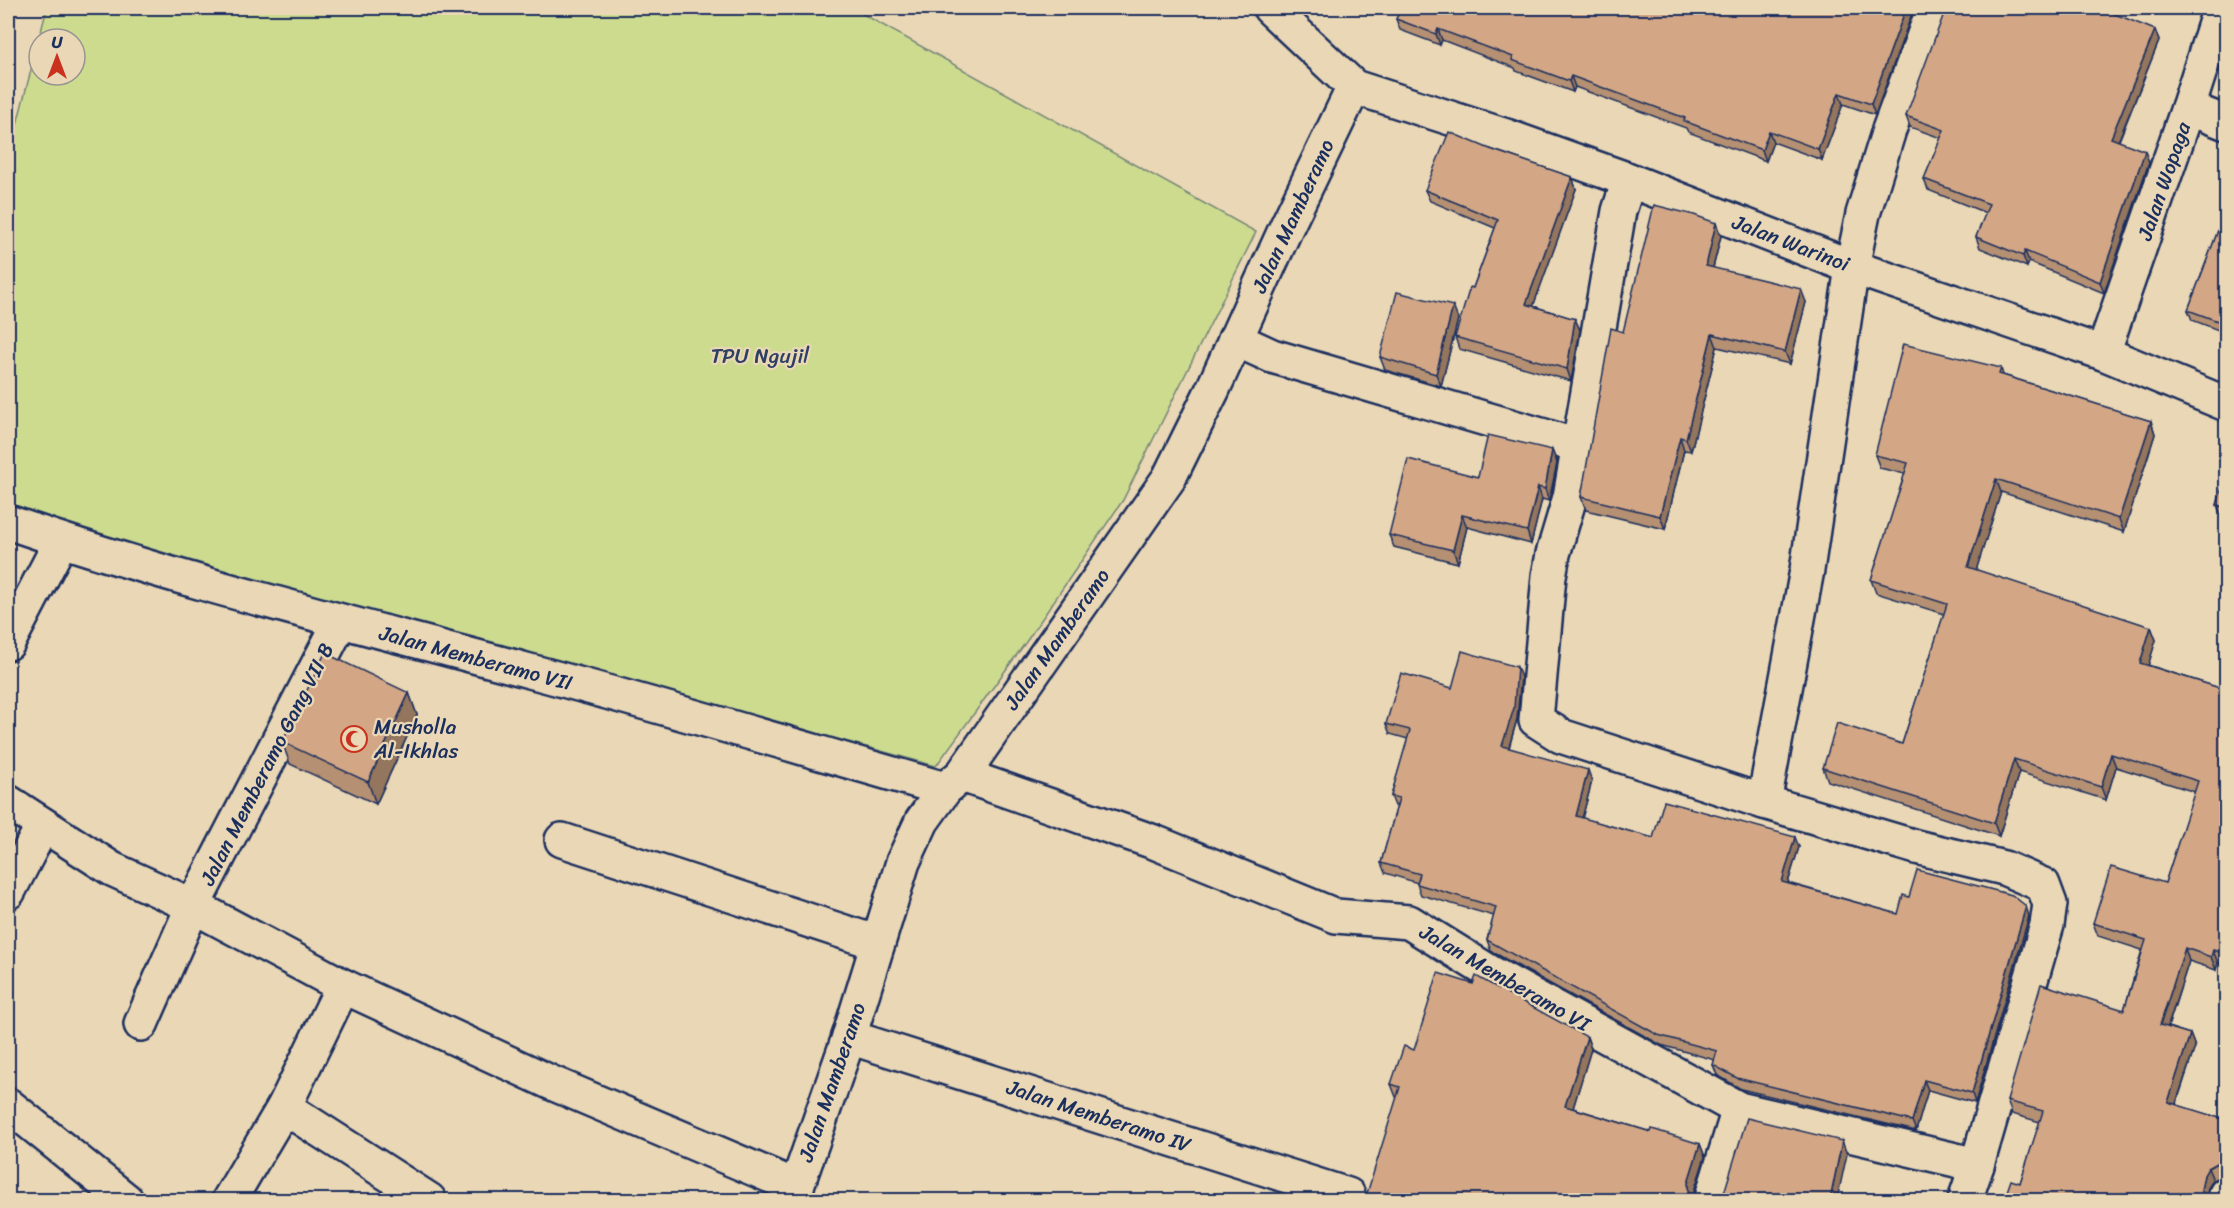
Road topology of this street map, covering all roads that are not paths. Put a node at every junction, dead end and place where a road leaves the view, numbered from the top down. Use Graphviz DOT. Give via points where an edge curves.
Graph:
graph roads {
  1 [pos="1270,8"];
  2 [pos="1934,8"];
  3 [pos="2220,8"];
  4 [pos="1354,87"];
  5 [pos="2188,108"];
  6 [pos="2226,123"];
  7 [pos="1629,180"];
  8 [pos="1852,267"];
  9 [pos="1235,339"];
  10 [pos="2103,353"];
  11 [pos="2226,404"];
  12 [pos="1578,446"];
  13 [pos="8,522"];
  14 [pos="61,541"];
  15 [pos="340,622"];
  16 [pos="8,643"];
  17 [pos="953,782"];
  18 [pos="8,802"];
  19 [pos="1764,802"];
  20 [pos="44,825"];
  21 [pos="562,840"];
  22 [pos="8,892"];
  23 [pos="193,906"];
  24 [pos="878,943"];
  25 [pos="343,986"];
  26 [pos="141,1024"];
  27 [pos="849,1037"];
  28 [pos="8,1105"];
  29 [pos="284,1107"];
  30 [pos="1739,1109"];
  31 [pos="1977,1165"];
  32 [pos="794,1194"];
  33 [pos="2226,1194"];
  34 [pos="1348,1195"];
  35 [pos="126,1200"];
  36 [pos="230,1200"];
  37 [pos="429,1200"];
  38 [pos="1711,1200"];
  39 [pos="1965,1200"];
  40 [pos="2224,1200"];
  1 -- 4 [label="street"];
  2 -- 8 [label="street" via="1889,130 1863,214"];
  3 -- 5 [label="street, Jalan Wopaga"];
  4 -- 7 [label="street, Jalan Warinoi"];
  4 -- 9 [label="street, Jalan Mamberamo"];
  5 -- 6 [label="street"];
  5 -- 10 [label="street, Jalan Wopaga"];
  7 -- 8 [label="street, Jalan Warinoi"];
  7 -- 12 [label="street" via="1619,211"];
  8 -- 10 [label="street, Jalan Warinoi"];
  8 -- 19 [label="street" via="1807,570"];
  9 -- 12 [label="street" via="1272,357"];
  9 -- 17 [label="street, Jalan Mamberamo" via="1169,478"];
  10 -- 11 [label="street, Jalan Warinoi"];
  12 -- 19 [label="street" via="1570,496 1549,576 1536,720 1561,736"];
  13 -- 14 [label="street, Jalan Memberamo VII"];
  14 -- 15 [label="street, Jalan Memberamo VII"];
  14 -- 16 [label="street"];
  15 -- 17 [label="street, Jalan Memberamo VII"];
  15 -- 23 [label="street, Jalan Memberamo Gang VII B"];
  17 -- 24 [label="street, Jalan Mamberamo" via="922,821 903,862"];
  17 -- 30 [label="street, Jalan Memberamo VI" via="1154,842 1336,916 1409,921 1491,973"];
  18 -- 20 [label="street"];
  19 -- 31 [label="street" via="1916,847 2004,868 2043,885 2050,904 2047,925"];
  20 -- 22 [label="street"];
  20 -- 23 [label="street" via="112,869"];
  21 -- 24 [label="street"];
  23 -- 25 [label="street"];
  23 -- 26 [label="street, Jalan Memberamo Gang VII B"];
  24 -- 27 [label="street, Jalan Mamberamo"];
  25 -- 29 [label="street"];
  25 -- 32 [label="street"];
  27 -- 32 [label="street, Jalan Mamberamo"];
  27 -- 34 [label="street, Jalan Memberamo IV"];
  28 -- 35 [label="street"];
  29 -- 36 [label="street"];
  29 -- 37 [label="street"];
  30 -- 31 [label="street, Jalan Memberamo VI"];
  30 -- 38 [label="street"];
  31 -- 39 [label="street"];
  33 -- 40 [label="street"];
}
